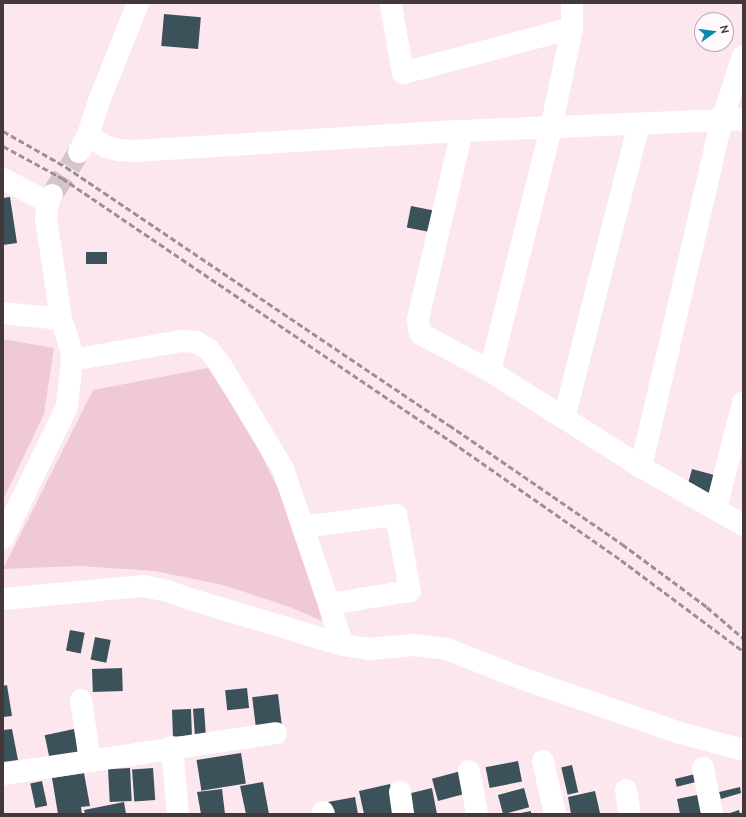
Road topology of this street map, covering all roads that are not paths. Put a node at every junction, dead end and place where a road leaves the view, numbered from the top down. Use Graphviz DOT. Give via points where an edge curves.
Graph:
graph roads {
  1 [pos="138,3"];
  2 [pos="572,3"];
  3 [pos="391,6"];
  4 [pos="572,28"];
  5 [pos="743,56"];
  6 [pos="733,120"];
  7 [pos="639,124"];
  8 [pos="551,128"];
  9 [pos="462,131"];
  10 [pos="3,179"];
  11 [pos="3,313"];
  12 [pos="61,319"];
  13 [pos="72,360"];
  14 [pos="490,371"];
  15 [pos="743,402"];
  16 [pos="564,418"];
  17 [pos="641,466"];
  18 [pos="716,509"];
  19 [pos="743,525"];
  20 [pos="303,527"];
  21 [pos="3,538"];
  22 [pos="3,599"];
  23 [pos="330,604"];
  24 [pos="343,645"];
  25 [pos="81,700"];
  26 [pos="276,733"];
  27 [pos="172,747"];
  28 [pos="743,750"];
  29 [pos="90,761"];
  30 [pos="543,761"];
  31 [pos="703,768"];
  32 [pos="469,771"];
  33 [pos="3,774"];
  34 [pos="626,790"];
  35 [pos="400,792"];
  36 [pos="178,814"];
  37 [pos="403,814"];
  38 [pos="477,814"];
  39 [pos="555,814"];
  40 [pos="630,814"];
  41 [pos="712,814"];
  1 -- 9 [label="street" via="84,144 133,151"];
  2 -- 4 [label="street"];
  3 -- 4 [label="street" via="403,73"];
  4 -- 8 [label="street"];
  5 -- 6 [label="street"];
  6 -- 7 [label="street"];
  6 -- 17 [label="street"];
  7 -- 8 [label="street"];
  7 -- 16 [label="street"];
  8 -- 9 [label="street"];
  8 -- 14 [label="street"];
  9 -- 14 [label="street" via="418,319 418,329 421,334"];
  10 -- 12 [label="street" via="50,198 46,219"];
  11 -- 12 [label="street"];
  12 -- 13 [label="street"];
  13 -- 20 [label="street" via="182,341 196,342 209,350 220,364 283,470"];
  13 -- 21 [label="street" via="67,407"];
  14 -- 16 [label="street"];
  15 -- 18 [label="street"];
  16 -- 17 [label="street"];
  17 -- 18 [label="street"];
  18 -- 19 [label="street"];
  20 -- 23 [label="street"];
  20 -- 23 [label="street" via="396,515 410,591"];
  22 -- 24 [label="street" via="144,586 168,591"];
  23 -- 24 [label="street"];
  24 -- 28 [label="street" via="368,649 415,645 447,649 518,677 662,727"];
  25 -- 29 [label="street"];
  26 -- 27 [label="street"];
  27 -- 29 [label="street"];
  27 -- 36 [label="street"];
  29 -- 33 [label="street"];
  30 -- 39 [label="street"];
  31 -- 41 [label="street"];
  32 -- 38 [label="street"];
  34 -- 40 [label="street"];
  35 -- 37 [label="street"];
}
